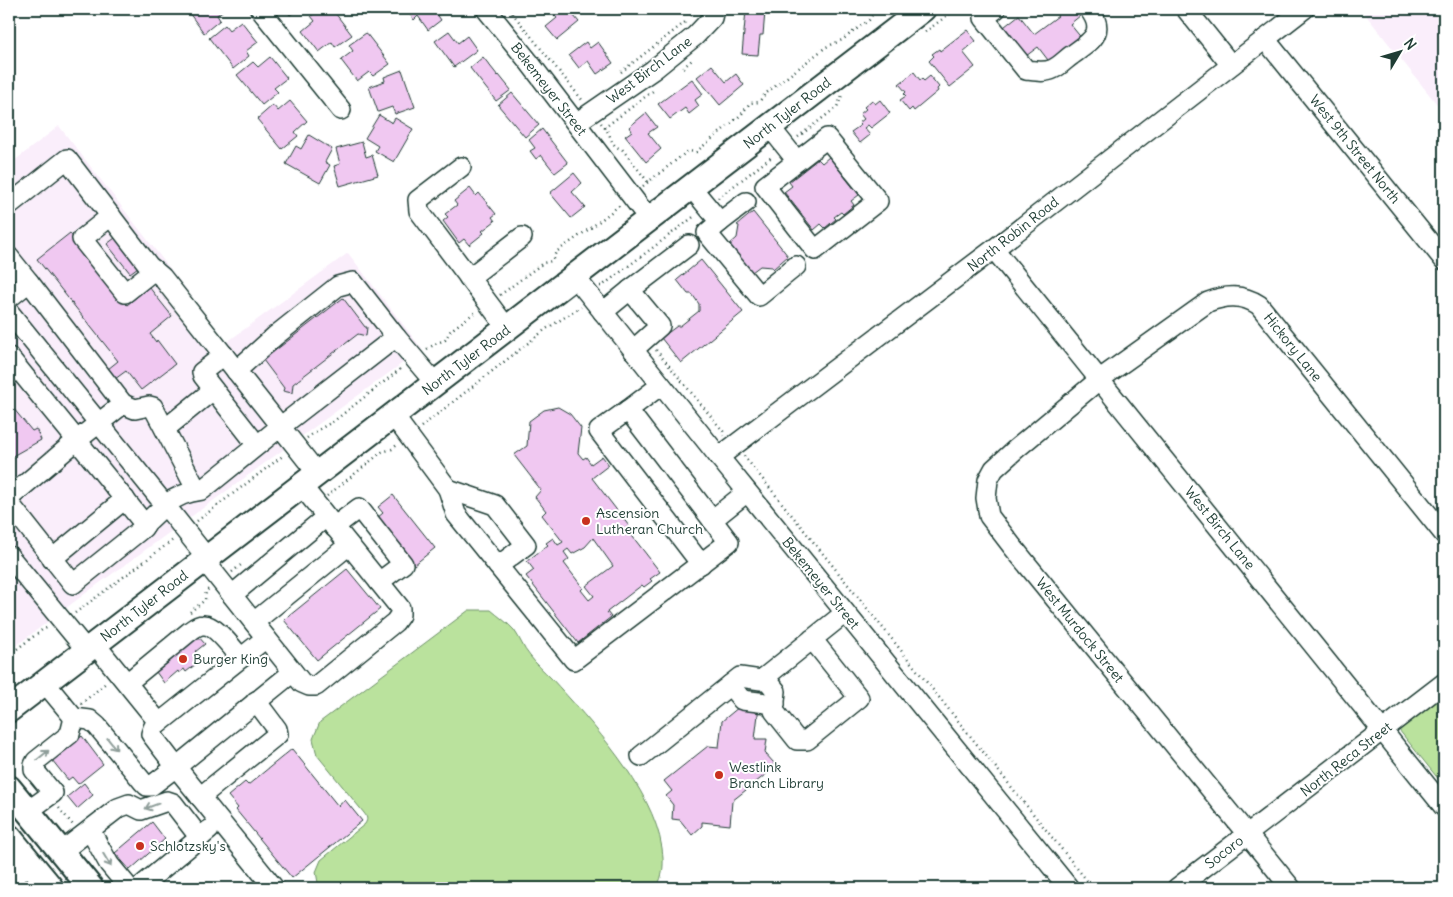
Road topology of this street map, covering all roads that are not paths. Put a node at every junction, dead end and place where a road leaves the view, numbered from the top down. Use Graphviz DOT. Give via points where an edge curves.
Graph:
graph roads {
  1 [pos="260,9"];
  2 [pos="486,9"];
  3 [pos="714,9"];
  4 [pos="923,9"];
  5 [pos="996,9"];
  6 [pos="1089,9"];
  7 [pos="1186,9"];
  8 [pos="1304,9"];
  9 [pos="1265,39"];
  10 [pos="1231,65"];
  11 [pos="341,110"];
  12 [pos="576,123"];
  13 [pos="770,127"];
  14 [pos="797,161"];
  15 [pos="461,167"];
  16 [pos="691,186"];
  17 [pos="746,202"];
  18 [pos="9,205"];
  19 [pos="111,216"];
  20 [pos="649,219"];
  21 [pos="720,222"];
  22 [pos="522,237"];
  23 [pos="689,245"];
  24 [pos="994,249"];
  25 [pos="9,257"];
  26 [pos="1444,260"];
  27 [pos="796,266"];
  28 [pos="154,270"];
  29 [pos="574,277"];
  30 [pos="469,278"];
  31 [pos="29,282"];
  32 [pos="630,290"];
  33 [pos="9,298"];
  34 [pos="601,309"];
  35 [pos="9,312"];
  36 [pos="507,328"];
  37 [pos="396,337"];
  38 [pos="640,344"];
  39 [pos="224,355"];
  40 [pos="9,357"];
  41 [pos="236,371"];
  42 [pos="15,377"];
  43 [pos="1100,379"];
  44 [pos="435,383"];
  45 [pos="661,385"];
  46 [pos="213,390"];
  47 [pos="123,404"];
  48 [pos="628,410"];
  49 [pos="393,415"];
  50 [pos="99,423"];
  51 [pos="280,427"];
  52 [pos="165,428"];
  53 [pos="76,441"];
  54 [pos="257,446"];
  55 [pos="725,452"];
  56 [pos="309,479"];
  57 [pos="448,489"];
  58 [pos="195,491"];
  59 [pos="747,492"];
  60 [pos="9,498"];
  61 [pos="125,500"];
  62 [pos="9,503"];
  63 [pos="165,505"];
  64 [pos="326,516"];
  65 [pos="712,520"];
  66 [pos="145,525"];
  67 [pos="1444,534"];
  68 [pos="349,544"];
  69 [pos="9,556"];
  70 [pos="52,558"];
  71 [pos="206,559"];
  72 [pos="701,564"];
  73 [pos="498,566"];
  74 [pos="379,582"];
  75 [pos="73,584"];
  76 [pos="226,587"];
  77 [pos="49,605"];
  78 [pos="845,613"];
  79 [pos="254,622"];
  80 [pos="266,638"];
  81 [pos="812,639"];
  82 [pos="91,647"];
  83 [pos="241,658"];
  84 [pos="293,672"];
  85 [pos="765,677"];
  86 [pos="123,678"];
  87 [pos="45,683"];
  88 [pos="1444,683"];
  89 [pos="730,685"];
  90 [pos="256,701"];
  91 [pos="775,704"];
  92 [pos="9,710"];
  93 [pos="72,716"];
  94 [pos="159,723"];
  95 [pos="1382,730"];
  96 [pos="641,756"];
  97 [pos="176,767"];
  98 [pos="9,788"];
  99 [pos="200,798"];
  100 [pos="1444,807"];
  101 [pos="28,811"];
  102 [pos="220,821"];
  103 [pos="86,833"];
  104 [pos="1247,835"];
  105 [pos="9,837"];
  106 [pos="200,838"];
  107 [pos="62,852"];
  108 [pos="30,863"];
  109 [pos="9,882"];
  110 [pos="51,888"];
  111 [pos="91,888"];
  112 [pos="129,888"];
  113 [pos="139,888"];
  114 [pos="274,888"];
  115 [pos="1069,888"];
  116 [pos="1177,888"];
  117 [pos="1291,888"];
  1 -- 11 [label="street"];
  2 -- 12 [label="street, Bekemeyer Street"];
  3 -- 12 [label="street, West Birch Lane" via="712,18 695,36 653,70"];
  4 -- 13 [label="main road, North Tyler Road"];
  5 -- 6 [label="street" via="984,18 1026,70 1045,71 1054,69 1092,39 1096,18"];
  7 -- 10 [label="street"];
  8 -- 9 [label="street, North Robin Road"];
  9 -- 10 [label="street, North Robin Road"];
  9 -- 26 [label="street, West 9th Street North"];
  10 -- 24 [label="street, North Robin Road"];
  12 -- 20 [label="street, Bekemeyer Street"];
  13 -- 14 [label="street"];
  13 -- 16 [label="main road, North Tyler Road"];
  14 -- 14 [label="street" via="827,138 878,201 815,250 765,186"];
  15 -- 30 [label="street" via="418,200 419,211"];
  16 -- 20 [label="main road, North Tyler Road"];
  16 -- 21 [label="street"];
  17 -- 21 [label="street"];
  18 -- 19 [label="street" via="67,158"];
  19 -- 28 [label="street"];
  19 -- 28 [label="street" via="82,239 125,294"];
  20 -- 29 [label="main road, North Tyler Road"];
  21 -- 27 [label="street" via="707,233 759,296"];
  22 -- 30 [label="street"];
  23 -- 32 [label="street"];
  24 -- 43 [label="street, West Birch Lane"];
  24 -- 55 [label="street, North Robin Road"];
  25 -- 31 [label="street"];
  28 -- 39 [label="street"];
  29 -- 34 [label="street, Bekemeyer Street"];
  29 -- 36 [label="main road, North Tyler Road"];
  30 -- 36 [label="street"];
  31 -- 33 [label="street"];
  31 -- 47 [label="street"];
  32 -- 34 [label="street"];
  32 -- 38 [label="street" via="660,326"];
  34 -- 38 [label="street, Bekemeyer Street"];
  35 -- 50 [label="street"];
  36 -- 44 [label="main road, North Tyler Road"];
  37 -- 41 [label="street" via="353,282 338,286"];
  37 -- 44 [label="street"];
  37 -- 51 [label="street"];
  38 -- 45 [label="street, Bekemeyer Street"];
  39 -- 41 [label="street"];
  39 -- 46 [label="street" via="202,372"];
  40 -- 42 [label="street"];
  41 -- 51 [label="street"];
  42 -- 53 [label="street"];
  43 -- 67 [label="street, Hickory Lane" via="1208,302 1222,296 1251,300 1267,314"];
  43 -- 95 [label="street, West Birch Lane"];
  43 -- 104 [label="street, West Murdock Street" via="994,468 988,480 986,498 989,516"];
  44 -- 49 [label="main road, North Tyler Road"];
  45 -- 48 [label="street"];
  45 -- 55 [label="street, Bekemeyer Street"];
  46 -- 52 [label="street"];
  46 -- 54 [label="street"];
  47 -- 50 [label="street"];
  47 -- 52 [label="street" via="134,410 153,408"];
  48 -- 65 [label="street"];
  48 -- 72 [label="street" via="599,431"];
  49 -- 56 [label="main road, North Tyler Road"];
  49 -- 57 [label="street"];
  50 -- 53 [label="street"];
  50 -- 63 [label="street"];
  51 -- 54 [label="street"];
  51 -- 56 [label="street" via="296,447"];
  52 -- 58 [label="street"];
  53 -- 60 [label="street"];
  53 -- 61 [label="street"];
  54 -- 58 [label="street" via="202,490"];
  55 -- 59 [label="street, Bekemeyer Street"];
  56 -- 64 [label="street"];
  56 -- 71 [label="main road, North Tyler Road"];
  57 -- 73 [label="street" via="456,514"];
  57 -- 73 [label="street" via="495,505 526,545"];
  58 -- 63 [label="street"];
  59 -- 65 [label="street"];
  59 -- 78 [label="street, Bekemeyer Street"];
  61 -- 66 [label="street"];
  61 -- 70 [label="street"];
  62 -- 70 [label="street"];
  63 -- 66 [label="street"];
  63 -- 71 [label="street"];
  64 -- 68 [label="street"];
  64 -- 74 [label="street" via="359,508 403,564"];
  64 -- 76 [label="street"];
  65 -- 72 [label="street" via="729,542"];
  66 -- 75 [label="street"];
  68 -- 74 [label="street"];
  68 -- 79 [label="street"];
  69 -- 77 [label="street"];
  70 -- 75 [label="street"];
  71 -- 76 [label="street"];
  71 -- 82 [label="main road, North Tyler Road"];
  72 -- 73 [label="street" via="574,660"];
  74 -- 84 [label="street" via="400,608 395,622 316,686 302,684"];
  75 -- 77 [label="street"];
  76 -- 79 [label="street"];
  77 -- 82 [label="street"];
  78 -- 81 [label="street"];
  78 -- 115 [label="street, Bekemeyer Street"];
  79 -- 80 [label="street"];
  80 -- 83 [label="street"];
  80 -- 84 [label="street"];
  81 -- 85 [label="street"];
  81 -- 91 [label="street" via="859,698 807,740 797,740 774,711"];
  82 -- 86 [label="street"];
  82 -- 87 [label="main road, North Tyler Road"];
  83 -- 86 [label="street" via="216,630 203,625 195,627"];
  83 -- 94 [label="street"];
  84 -- 90 [label="street"];
  85 -- 89 [label="street" via="761,680 740,678"];
  85 -- 91 [label="street" via="776,691"];
  86 -- 94 [label="street"];
  87 -- 92 [label="main road, North Tyler Road"];
  87 -- 93 [label="street"];
  88 -- 95 [label="street, North Reca Street"];
  89 -- 91 [label="street" via="742,700"];
  89 -- 96 [label="street"];
  90 -- 97 [label="street"];
  90 -- 99 [label="street" via="278,729 278,734"];
  93 -- 97 [label="street, one-way" via="90,720 98,726 147,786"];
  101 -- 93 [label="street, one-way" via="51,794 34,770 34,765 70,734"];
  94 -- 97 [label="street" via="151,734"];
  95 -- 100 [label="street, West Birch Lane"];
  95 -- 104 [label="street, North Reca Street"];
  97 -- 99 [label="street"];
  98 -- 101 [label="main road"];
  99 -- 102 [label="street"];
  101 -- 107 [label="main road"];
  102 -- 106 [label="street"];
  102 -- 114 [label="street"];
  106 -- 103 [label="street, one-way" via="173,803 166,800 141,810 124,805"];
  103 -- 107 [label="street"];
  103 -- 112 [label="street, one-way"];
  104 -- 116 [label="street, Socoro"];
  104 -- 117 [label="street, West Murdock Street"];
  105 -- 108 [label="main road"];
  106 -- 113 [label="street"];
  107 -- 111 [label="main road"];
  108 -- 109 [label="street"];
  108 -- 110 [label="main road"];
}
